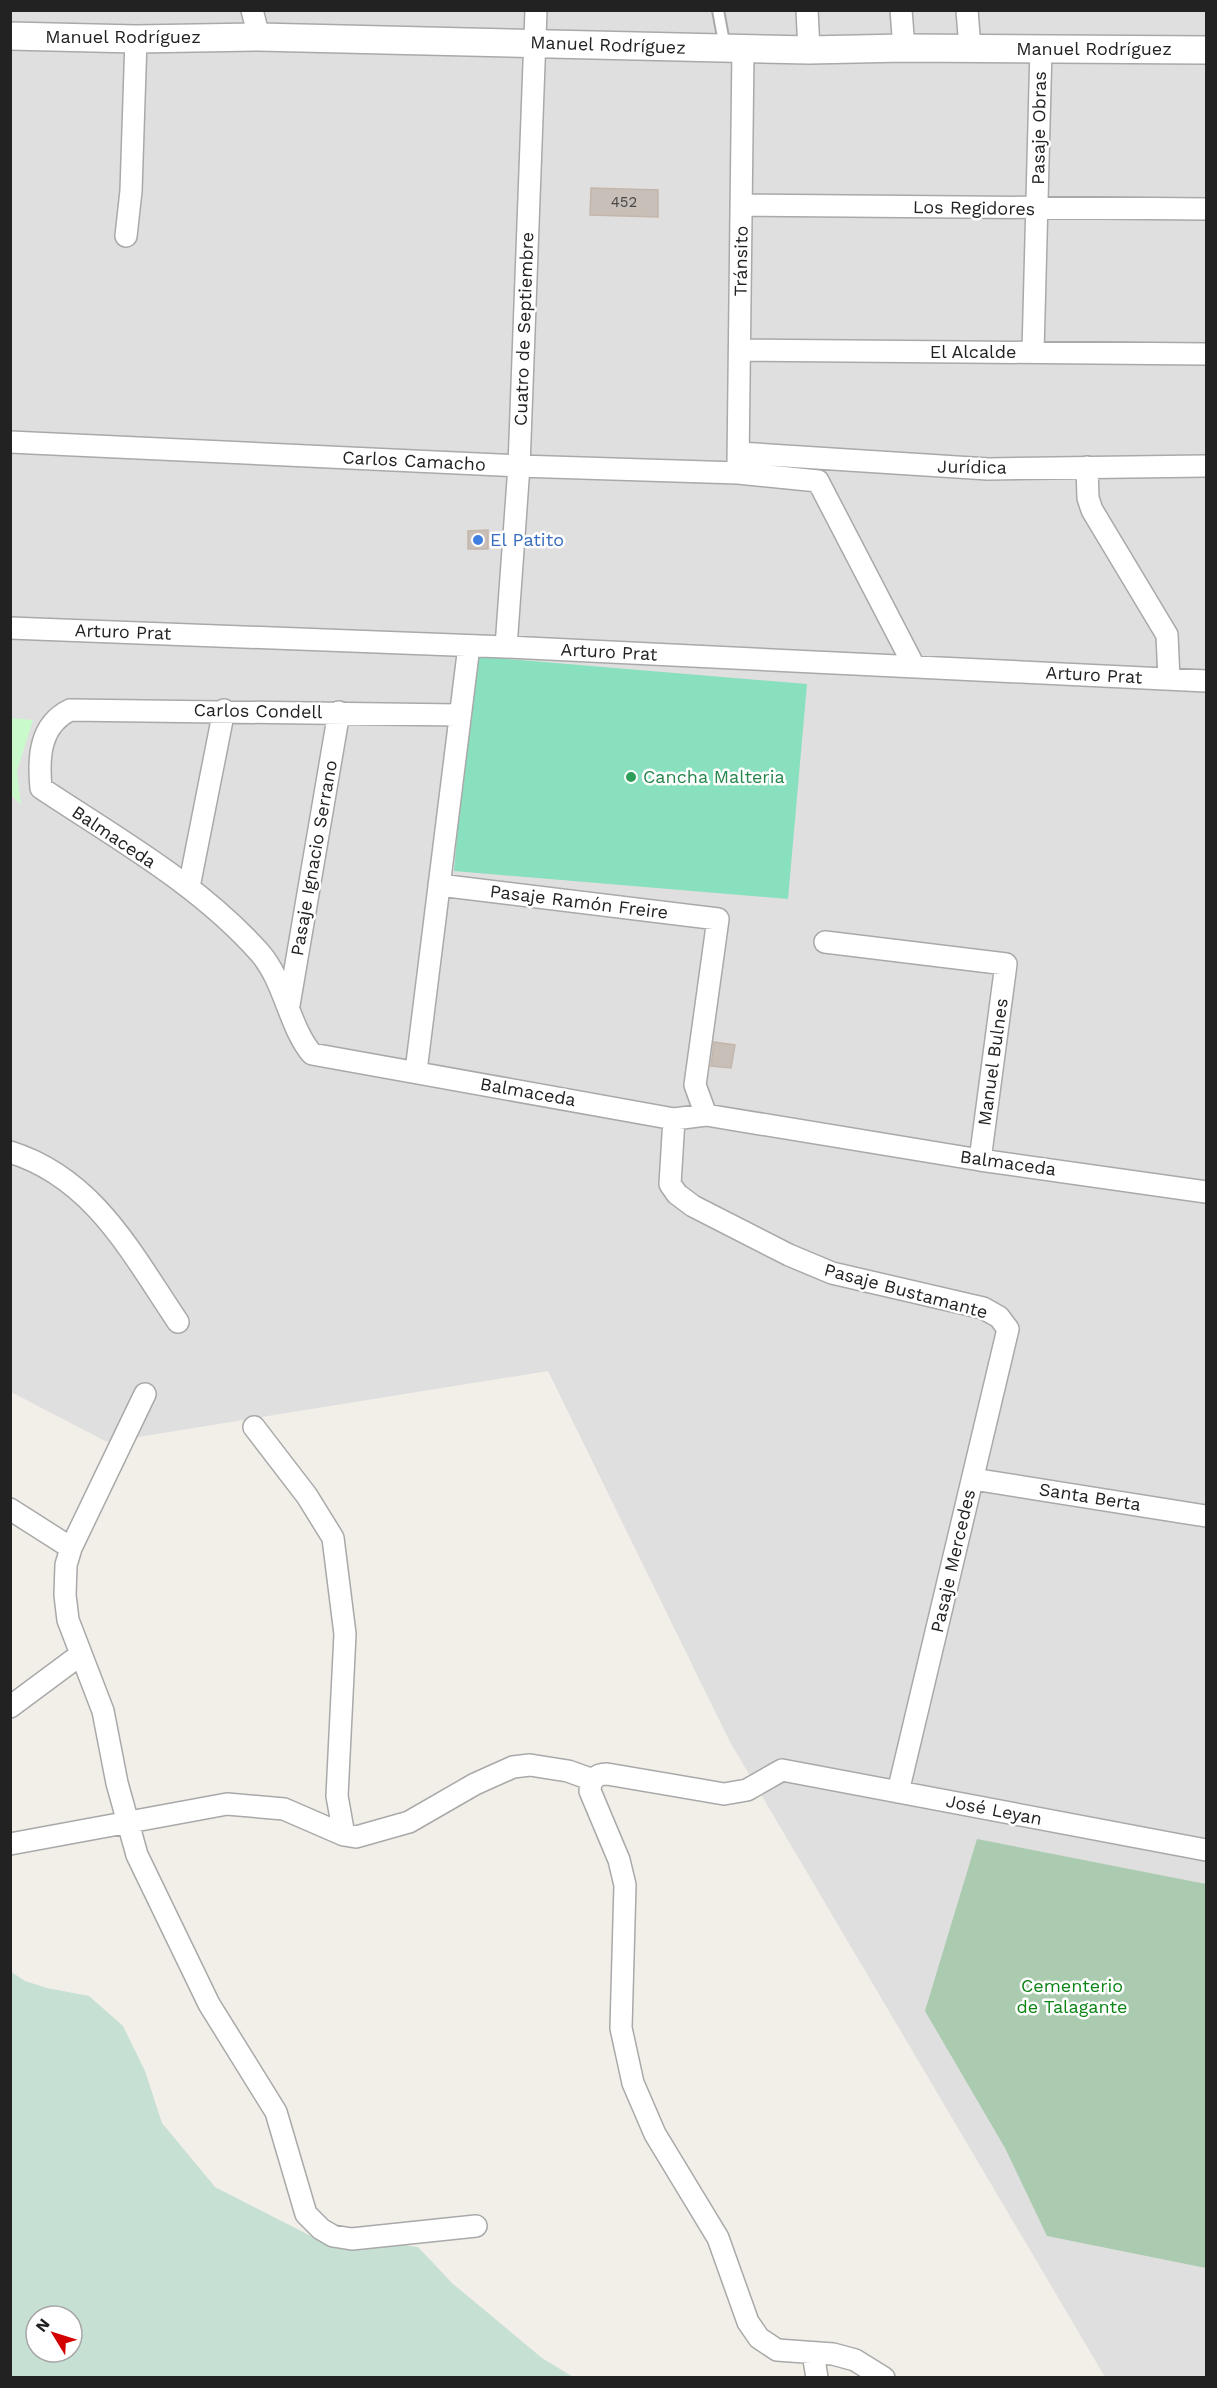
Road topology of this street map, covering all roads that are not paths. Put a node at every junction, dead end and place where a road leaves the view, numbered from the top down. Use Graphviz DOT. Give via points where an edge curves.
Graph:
graph roads {
  1 [pos="252,10"];
  2 [pos="536,10"];
  3 [pos="718,10"];
  4 [pos="807,10"];
  5 [pos="901,10"];
  6 [pos="967,10"];
  7 [pos="10,36"];
  8 [pos="259,37"];
  9 [pos="136,39"];
  10 [pos="535,42"];
  11 [pos="904,48"];
  12 [pos="970,48"];
  13 [pos="1041,48"];
  14 [pos="734,49"];
  15 [pos="809,50"];
  16 [pos="1206,50"];
  17 [pos="741,205"];
  18 [pos="1037,209"];
  19 [pos="1206,209"];
  20 [pos="126,236"];
  21 [pos="740,350"];
  22 [pos="1033,352"];
  23 [pos="1206,354"];
  24 [pos="10,442"];
  25 [pos="739,463"];
  26 [pos="519,466"];
  27 [pos="1206,466"];
  28 [pos="1087,467"];
  29 [pos="10,628"];
  30 [pos="469,646"];
  31 [pos="506,647"];
  32 [pos="914,666"];
  33 [pos="1169,679"];
  34 [pos="1206,681"];
  35 [pos="224,710"];
  36 [pos="339,712"];
  37 [pos="459,715"];
  38 [pos="58,716"];
  39 [pos="439,885"];
  40 [pos="189,887"];
  41 [pos="825,942"];
  42 [pos="289,1005"];
  43 [pos="416,1071"];
  44 [pos="706,1115"];
  45 [pos="674,1119"];
  46 [pos="10,1152"];
  47 [pos="980,1160"];
  48 [pos="1206,1192"];
  49 [pos="178,1322"];
  50 [pos="1008,1329"];
  51 [pos="145,1394"];
  52 [pos="254,1427"];
  53 [pos="973,1479"];
  54 [pos="10,1509"];
  55 [pos="1206,1516"];
  56 [pos="71,1548"];
  57 [pos="80,1655"];
  58 [pos="10,1707"];
  59 [pos="593,1780"];
  60 [pos="898,1792"];
  61 [pos="127,1823"];
  62 [pos="344,1835"];
  63 [pos="10,1844"];
  64 [pos="1206,1850"];
  65 [pos="476,2226"];
  66 [pos="813,2353"];
  67 [pos="817,2378"];
  68 [pos="884,2378"];
  1 -- 8 [label="street"];
  2 -- 10 [label="street, Cuatro de Septiembre"];
  3 -- 14 [label="lane"];
  4 -- 15 [label="street"];
  5 -- 11 [label="street"];
  6 -- 12 [label="street"];
  7 -- 9 [label="street, Manuel Rodríguez"];
  8 -- 9 [label="street, Manuel Rodríguez"];
  8 -- 10 [label="street, Manuel Rodríguez"];
  9 -- 20 [label="street"];
  10 -- 14 [label="street, Manuel Rodríguez"];
  10 -- 26 [label="street, Cuatro de Septiembre"];
  11 -- 12 [label="street, Manuel Rodríguez"];
  11 -- 15 [label="street, Manuel Rodríguez"];
  12 -- 13 [label="street, Manuel Rodríguez"];
  13 -- 16 [label="street, Manuel Rodríguez"];
  13 -- 18 [label="street, Pasaje Obras"];
  14 -- 15 [label="street, Manuel Rodríguez"];
  14 -- 17 [label="street, Tránsito"];
  17 -- 18 [label="street, Los Regidores"];
  17 -- 21 [label="street, Tránsito"];
  18 -- 19 [label="street, Los Regidores"];
  18 -- 22 [label="street, Pasaje Obras"];
  21 -- 22 [label="street, El Alcalde"];
  21 -- 25 [label="street, Tránsito"];
  22 -- 23 [label="street, El Alcalde"];
  24 -- 26 [label="street, Carlos Camacho"];
  25 -- 26 [label="street, Carlos Camacho"];
  25 -- 28 [label="street, Jurídica" via="988,469"];
  25 -- 32 [label="street, Carlos Camacho" via="818,481"];
  26 -- 31 [label="street, Cuatro de Septiembre"];
  27 -- 28 [label="street, Jurídica"];
  28 -- 33 [label="street" via="1092,510 1167,635"];
  29 -- 30 [label="street, Arturo Prat"];
  30 -- 31 [label="street, Arturo Prat"];
  30 -- 37 [label="street"];
  31 -- 32 [label="street, Arturo Prat"];
  32 -- 33 [label="street, Arturo Prat"];
  33 -- 34 [label="street, Arturo Prat"];
  35 -- 36 [label="street, Carlos Condell"];
  35 -- 38 [label="street, Carlos Condell" via="70,710"];
  35 -- 40 [label="street"];
  36 -- 37 [label="street, Carlos Condell"];
  36 -- 42 [label="street, Pasaje Ignacio Serrano"];
  37 -- 39 [label="street"];
  38 -- 40 [label="street, Balmaceda" via="47,728 39,768 41,788"];
  39 -- 43 [label="street"];
  39 -- 44 [label="street, Pasaje Ramón Freire" via="718,919 695,1085"];
  40 -- 42 [label="street, Balmaceda" via="261,955"];
  41 -- 47 [label="street, Manuel Bulnes" via="1006,964"];
  42 -- 43 [label="street, Balmaceda" via="301,1041 312,1054"];
  43 -- 45 [label="street, Balmaceda"];
  44 -- 45 [label="street, Balmaceda"];
  44 -- 47 [label="street, Balmaceda"];
  45 -- 50 [label="street, Pasaje Bustamante" via="670,1184 676,1194 693,1206 809,1264 850,1278 983,1308 999,1317"];
  46 -- 49 [label="street" via="63,1176 106,1215"];
  47 -- 48 [label="street, Balmaceda"];
  50 -- 53 [label="street, Pasaje Mercedes"];
  51 -- 56 [label="street"];
  52 -- 62 [label="street" via="307,1496 333,1538 345,1634 338,1796"];
  53 -- 55 [label="street, Santa Berta"];
  53 -- 60 [label="street, Pasaje Mercedes"];
  54 -- 56 [label="street"];
  56 -- 57 [label="street" via="65,1595 68,1620"];
  57 -- 58 [label="street"];
  57 -- 61 [label="street" via="103,1711"];
  59 -- 60 [label="street, José Leyan" via="607,1774 724,1794 747,1790 782,1770"];
  59 -- 62 [label="street" via="568,1771 530,1765 513,1767 409,1822 356,1837"];
  59 -- 66 [label="street" via="590,1791 619,1860 625,1885 621,2028 642,2109 718,2238 753,2331 777,2350"];
  60 -- 64 [label="street, José Leyan"];
  61 -- 62 [label="street" via="227,1804 248,1804 292,1812"];
  61 -- 63 [label="street"];
  61 -- 65 [label="street" via="137,1855 208,2004 276,2112 306,2214 327,2232 352,2239"];
  66 -- 67 [label="street"];
  66 -- 68 [label="street" via="855,2360"];
}
